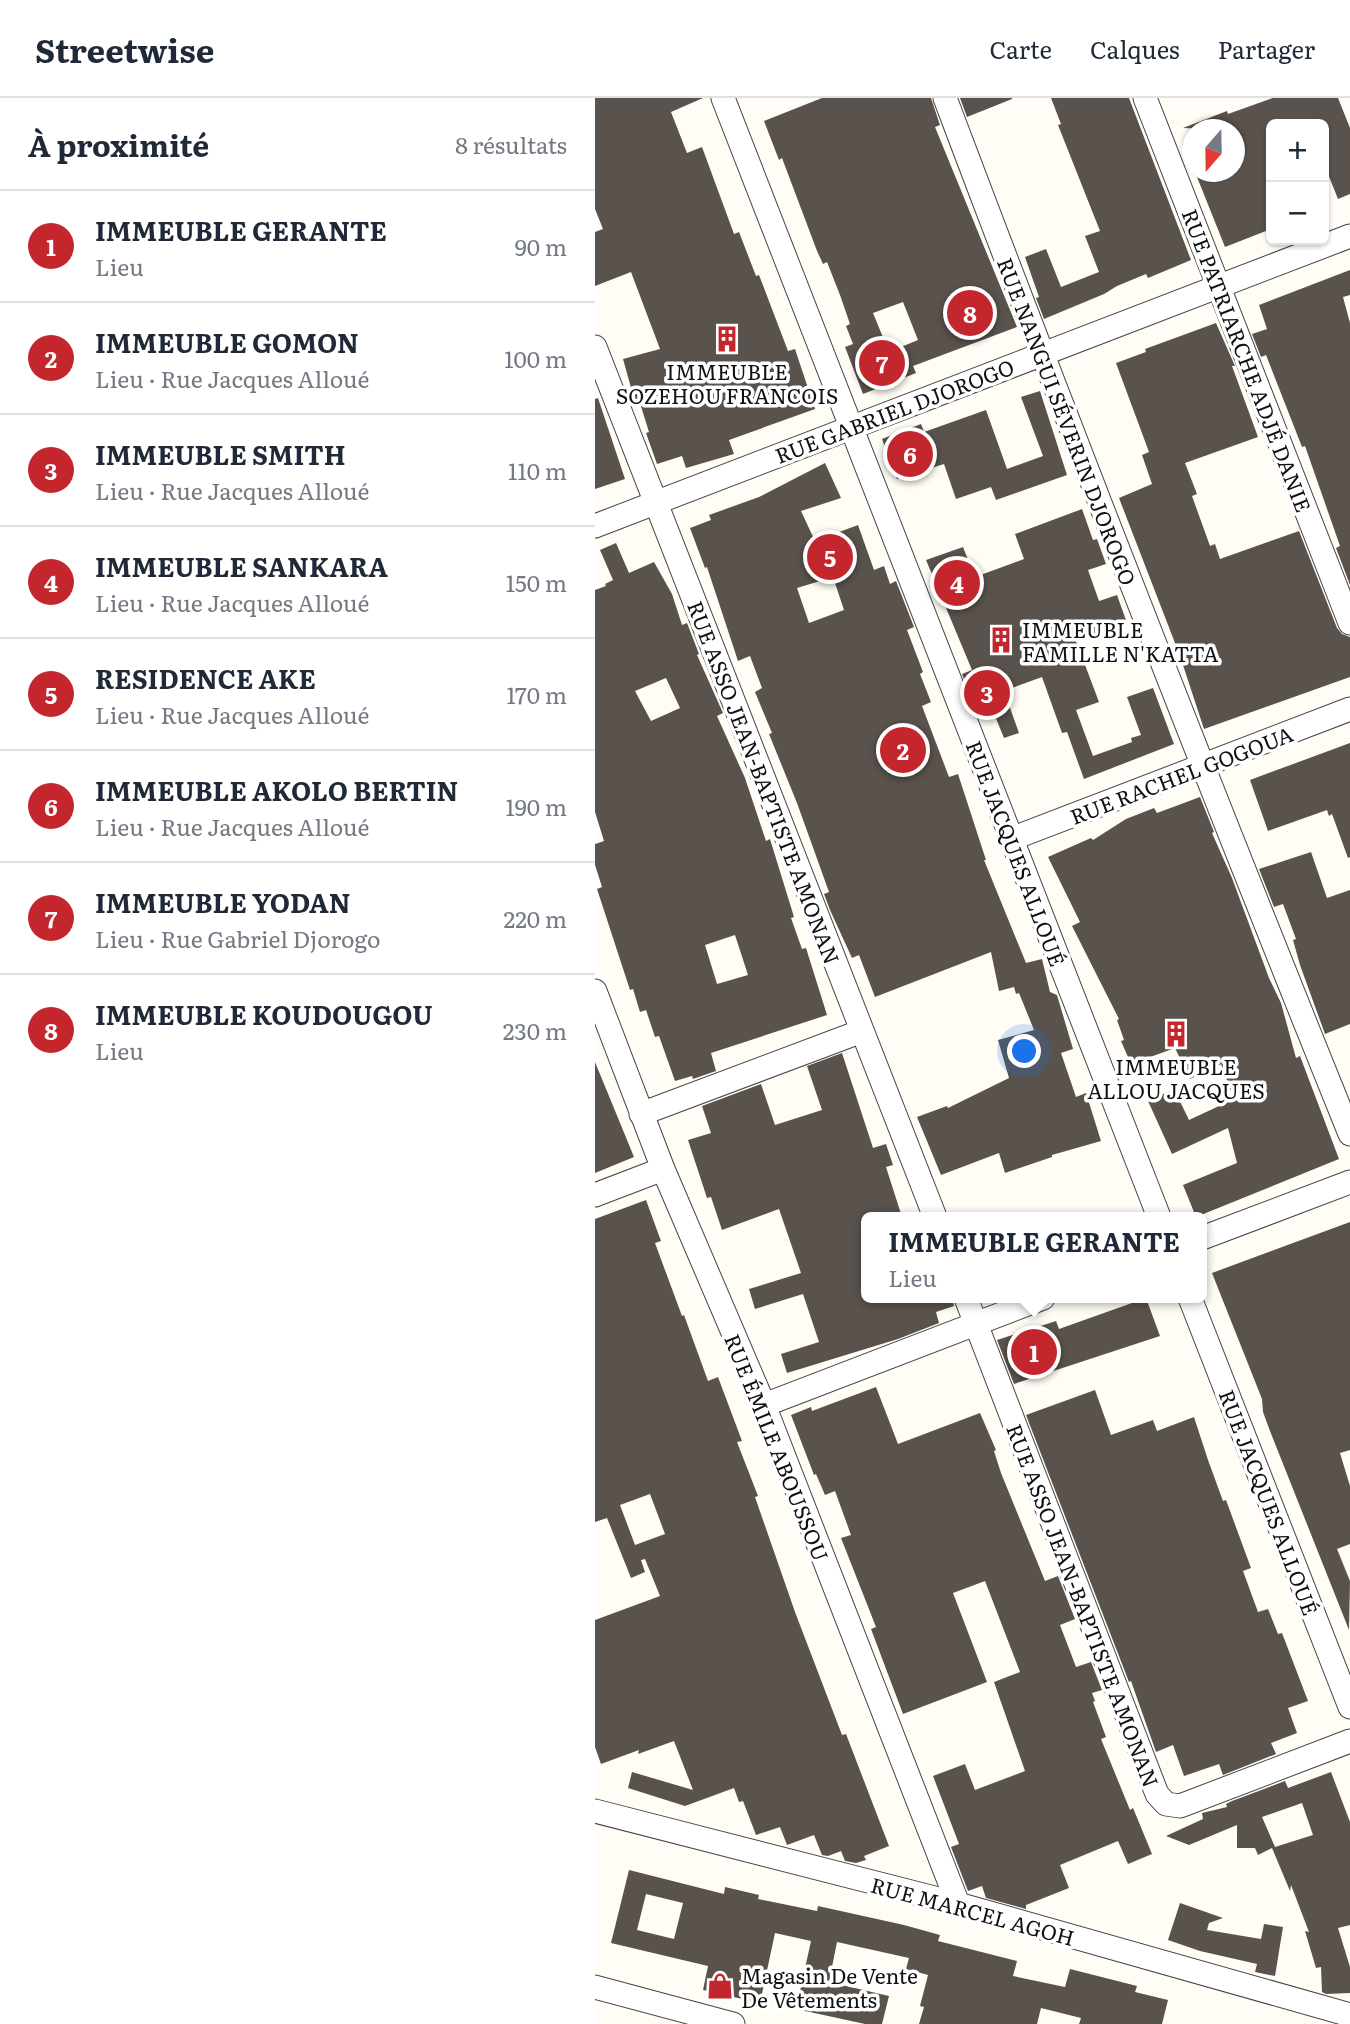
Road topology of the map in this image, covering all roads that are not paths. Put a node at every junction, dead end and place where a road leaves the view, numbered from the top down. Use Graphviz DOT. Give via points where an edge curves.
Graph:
graph roads {
  1 [pos="723,98"];
  2 [pos="945,98"];
  3 [pos="1145,98"];
  4 [pos="1350,236"];
  5 [pos="1219,286"];
  6 [pos="595,347"];
  7 [pos="1041,353"];
  8 [pos="851,427"];
  9 [pos="656,502"];
  10 [pos="595,526"];
  11 [pos="1350,623"];
  12 [pos="1350,709"];
  13 [pos="1202,765"];
  14 [pos="1011,839"];
  15 [pos="595,991"];
  16 [pos="862,1031"];
  17 [pos="641,1114"];
  18 [pos="1350,1134"];
  19 [pos="663,1169"];
  20 [pos="1350,1182"];
  21 [pos="595,1195"];
  22 [pos="933,1212"];
  23 [pos="1157,1212"];
  24 [pos="1207,1236"];
  25 [pos="968,1303"];
  26 [pos="1030,1303"];
  27 [pos="1192,1303"];
  28 [pos="976,1323"];
  29 [pos="764,1405"];
  30 [pos="1350,1707"];
  31 [pos="1350,1741"];
  32 [pos="595,1811"];
  33 [pos="958,1904"];
  34 [pos="595,1987"];
  35 [pos="1350,2015"];
  36 [pos="733,2024"];
  1 -- 8 [label="street, RUE JACQUES ALLOUÉ"];
  2 -- 7 [label="street, RUE NANGUI SÉVERIN DJOROGO"];
  3 -- 5 [label="street, RUE PATRIARCHE ADJÉ DANIE"];
  4 -- 5 [label="street, RUE GABRIEL DJOROGO"];
  5 -- 7 [label="street, RUE GABRIEL DJOROGO"];
  5 -- 11 [label="street, RUE PATRIARCHE ADJÉ DANIE"];
  6 -- 9 [label="street, RUE ASSO JEAN-BAPTISTE AMONAN"];
  7 -- 8 [label="street, RUE GABRIEL DJOROGO"];
  7 -- 13 [label="street, RUE NANGUI SÉVERIN DJOROGO"];
  8 -- 9 [label="street, RUE GABRIEL DJOROGO"];
  8 -- 14 [label="street, RUE JACQUES ALLOUÉ"];
  9 -- 10 [label="street, RUE GABRIEL DJOROGO"];
  9 -- 16 [label="street, RUE ASSO JEAN-BAPTISTE AMONAN"];
  12 -- 13 [label="street, RUE RACHEL GOGOUA"];
  13 -- 14 [label="street, RUE RACHEL GOGOUA"];
  13 -- 18 [label="street, RUE NANGUI SÉVERIN DJOROGO"];
  14 -- 23 [label="street, RUE JACQUES ALLOUÉ"];
  15 -- 17 [label="street, RUE ÉMILE ABOUSSOU"];
  16 -- 17 [label="street"];
  16 -- 22 [label="street, RUE ASSO JEAN-BAPTISTE AMONAN"];
  17 -- 19 [label="street, RUE ÉMILE ABOUSSOU"];
  19 -- 21 [label="street"];
  19 -- 29 [label="street, RUE ÉMILE ABOUSSOU"];
  20 -- 24 [label="street"];
  25 -- 28 [label="street, RUE ASSO JEAN-BAPTISTE AMONAN"];
  26 -- 28 [label="street"];
  27 -- 30 [label="street, RUE JACQUES ALLOUÉ"];
  28 -- 29 [label="street"];
  28 -- 31 [label="street, RUE ASSO JEAN-BAPTISTE AMONAN" via="1157,1794 1166,1804 1180,1806"];
  29 -- 33 [label="street, RUE ÉMILE ABOUSSOU"];
  32 -- 33 [label="street, RUE MARCEL AGOH"];
  33 -- 35 [label="street, RUE MARCEL AGOH"];
  34 -- 36 [label="street"];
}
